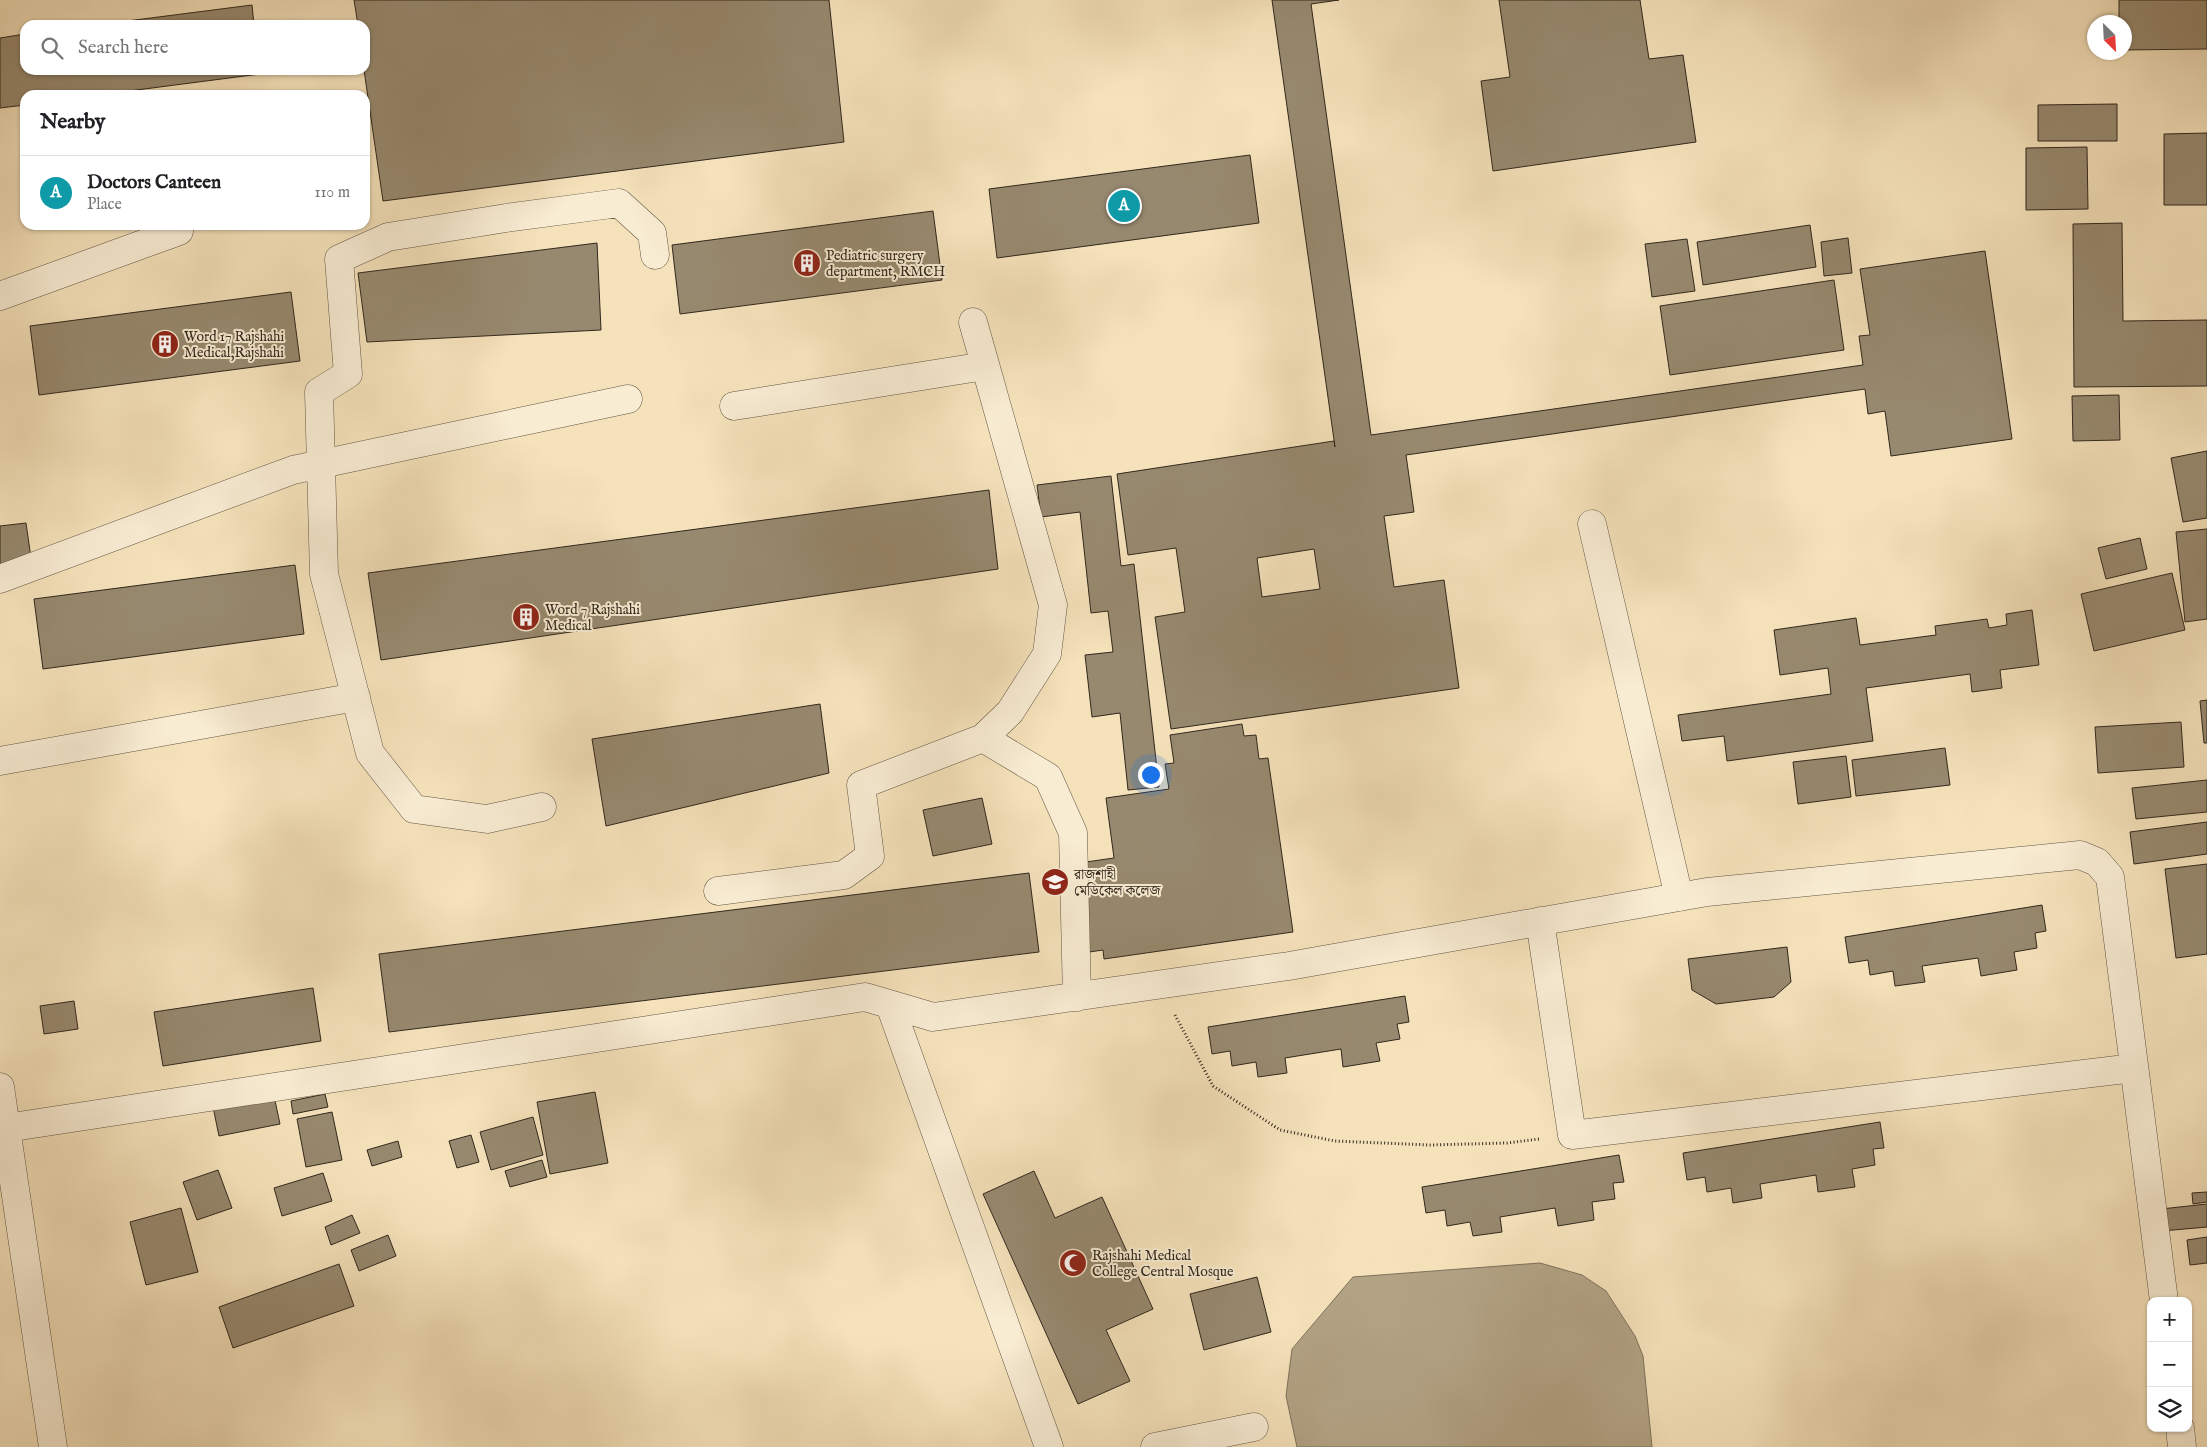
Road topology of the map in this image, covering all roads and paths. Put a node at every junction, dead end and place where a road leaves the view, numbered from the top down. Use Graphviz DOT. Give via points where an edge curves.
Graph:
graph roads {
  1 [pos="179,231"];
  2 [pos="656,255"];
  3 [pos="0,296"];
  4 [pos="973,322"];
  5 [pos="985,366"];
  6 [pos="628,399"];
  7 [pos="734,406"];
  8 [pos="320,465"];
  9 [pos="1592,524"];
  10 [pos="0,580"];
  11 [pos="356,697"];
  12 [pos="983,738"];
  13 [pos="0,761"];
  14 [pos="542,807"];
  15 [pos="718,891"];
  16 [pos="1679,897"];
  17 [pos="1540,921"];
  18 [pos="1158,985"];
  19 [pos="1077,997"];
  20 [pos="890,1005"];
  21 [pos="2134,1068"];
  22 [pos="0,1087"];
  23 [pos="2,1129"];
  24 [pos="1572,1135"];
  25 [pos="2163,1297"];
  26 [pos="1254,1427"];
  27 [pos="2180,1432"];
  28 [pos="53,1447"];
  29 [pos="1049,1447"];
  30 [pos="1155,1447"];
  31 [pos="2182,1447"];
  1 -- 3 [label="street"];
  2 -- 8 [label="street" via="652,233 619,203 388,237 338,259 348,374 319,392"];
  4 -- 5 [label="street"];
  5 -- 7 [label="street"];
  5 -- 12 [label="street" via="1052,605 1047,654 1010,712"];
  6 -- 8 [label="street"];
  8 -- 10 [label="street" via="293,470"];
  8 -- 11 [label="street" via="324,574"];
  9 -- 16 [label="street"];
  11 -- 13 [label="street"];
  11 -- 14 [label="street" via="370,753 414,809 487,819"];
  12 -- 15 [label="street" via="861,785 870,856 844,875"];
  12 -- 19 [label="street" via="1048,777 1073,833"];
  16 -- 17 [label="street"];
  16 -- 21 [label="street" via="2080,855 2097,862 2110,877"];
  17 -- 18 [label="street" via="1290,966"];
  17 -- 24 [label="street"];
  18 -- 19 [label="street"];
  18 -- 24 [label="path" via="1213,1086 1280,1130 1335,1141 1430,1145 1506,1143"];
  19 -- 20 [label="street" via="933,1017"];
  20 -- 23 [label="street" via="865,997"];
  20 -- 29 [label="street"];
  21 -- 24 [label="street"];
  21 -- 25 [label="street"];
  22 -- 23 [label="street"];
  23 -- 28 [label="street"];
  26 -- 30 [label="street"];
  27 -- 31 [label="street"];
}
